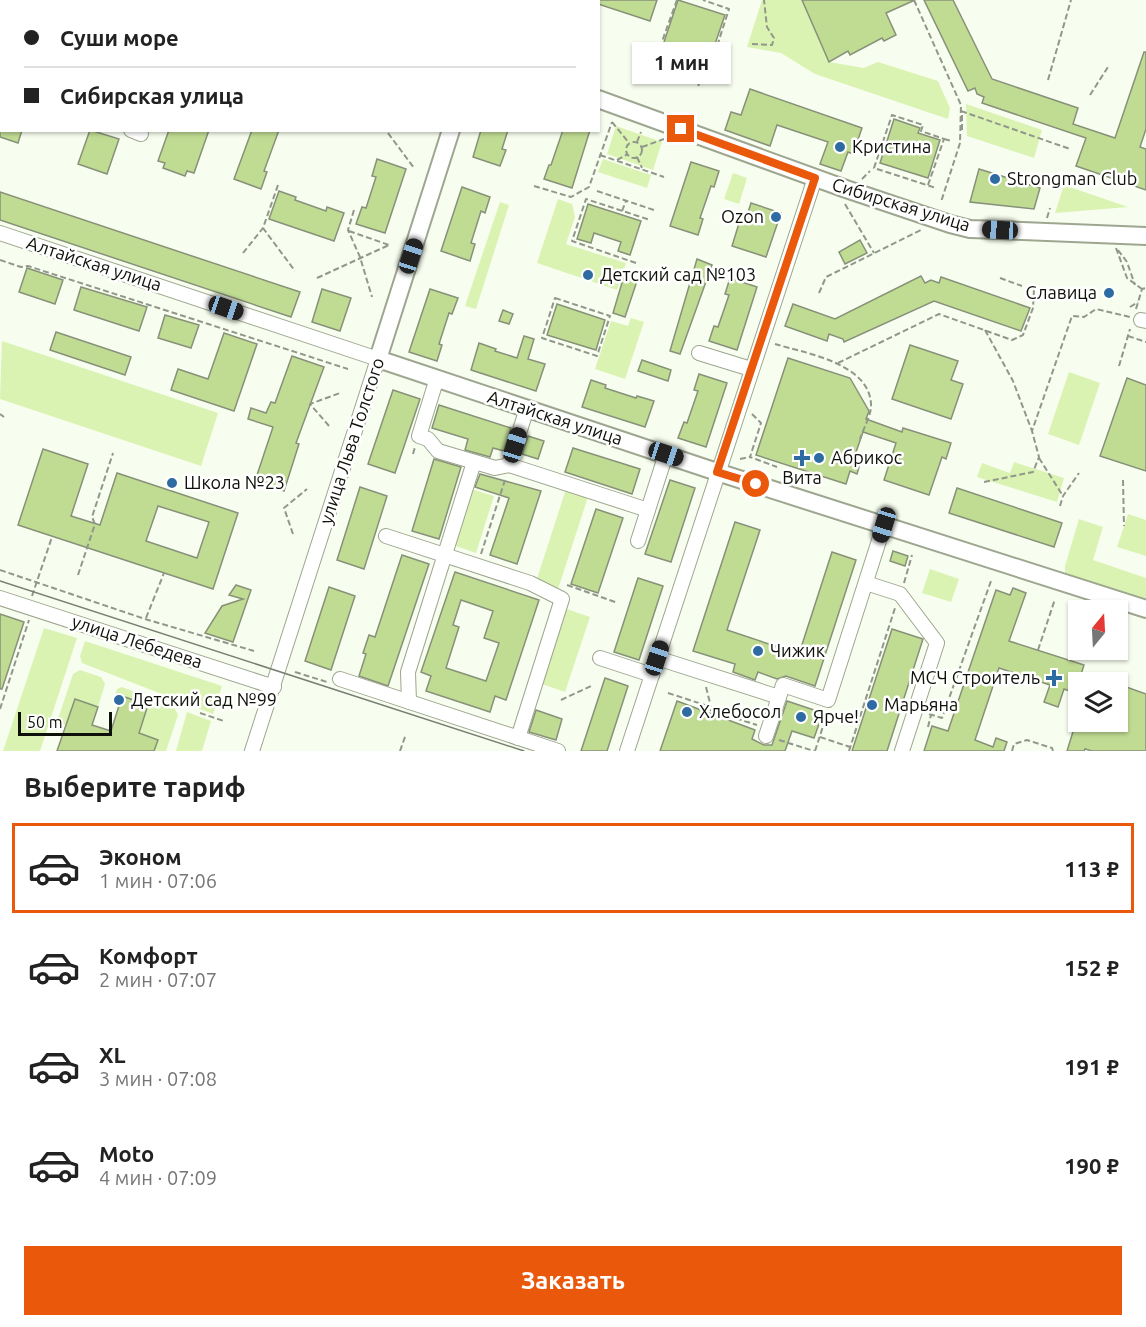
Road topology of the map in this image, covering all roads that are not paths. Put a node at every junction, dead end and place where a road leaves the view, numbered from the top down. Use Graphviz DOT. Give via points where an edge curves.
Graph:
graph roads {
  1 [pos="600,100"];
  2 [pos="451,132"];
  3 [pos="815,178"];
  4 [pos="0,233"];
  5 [pos="1146,236"];
  6 [pos="699,353"];
  7 [pos="378,359"];
  8 [pos="751,369"];
  9 [pos="437,378"];
  10 [pos="527,408"];
  11 [pos="666,454"];
  12 [pos="474,462"];
  13 [pos="509,465"];
  14 [pos="717,472"];
  15 [pos="648,510"];
  16 [pos="884,525"];
  17 [pos="387,536"];
  18 [pos="638,541"];
  19 [pos="445,555"];
  20 [pos="866,583"];
  21 [pos="0,598"];
  22 [pos="1146,609"];
  23 [pos="600,658"];
  24 [pos="657,658"];
  25 [pos="651,675"];
  26 [pos="340,679"];
  27 [pos="273,687"];
  28 [pos="779,697"];
  29 [pos="409,702"];
  30 [pos="767,733"];
  31 [pos="518,738"];
  32 [pos="252,751"];
  33 [pos="558,751"];
  34 [pos="627,751"];
  35 [pos="902,751"];
  1 -- 3 [label="main road, Сибирская улица"];
  2 -- 7 [label="main road, улица Льва Толстого"];
  3 -- 5 [label="main road, Сибирская улица" via="970,229"];
  3 -- 8 [label="street"];
  4 -- 7 [label="street, Алтайская улица"];
  6 -- 8 [label="street"];
  7 -- 9 [label="main road, Алтайская улица"];
  7 -- 27 [label="street, улица Льва Толстого"];
  8 -- 14 [label="street"];
  9 -- 10 [label="main road, Алтайская улица"];
  9 -- 12 [label="street" via="419,436 428,439 438,451"];
  10 -- 11 [label="main road, Алтайская улица"];
  10 -- 13 [label="street"];
  11 -- 14 [label="main road, Алтайская улица"];
  11 -- 15 [label="street"];
  12 -- 13 [label="street" via="495,468"];
  12 -- 19 [label="street"];
  13 -- 15 [label="street"];
  14 -- 16 [label="main road, Алтайская улица"];
  14 -- 24 [label="street"];
  15 -- 18 [label="street"];
  16 -- 20 [label="street"];
  16 -- 22 [label="main road, Алтайская улица"];
  17 -- 19 [label="street"];
  19 -- 29 [label="street" via="408,672"];
  19 -- 31 [label="street" via="530,583 562,599"];
  20 -- 28 [label="street" via="828,700 783,685"];
  20 -- 35 [label="street" via="900,594 937,643"];
  21 -- 27 [label="street, улица Лебедева"];
  23 -- 25 [label="street"];
  24 -- 25 [label="street"];
  24 -- 28 [label="street"];
  25 -- 34 [label="street"];
  26 -- 29 [label="street"];
  27 -- 32 [label="street, улица Льва Толстого"];
  28 -- 30 [label="street"];
  29 -- 31 [label="street"];
  31 -- 33 [label="street"];
}
